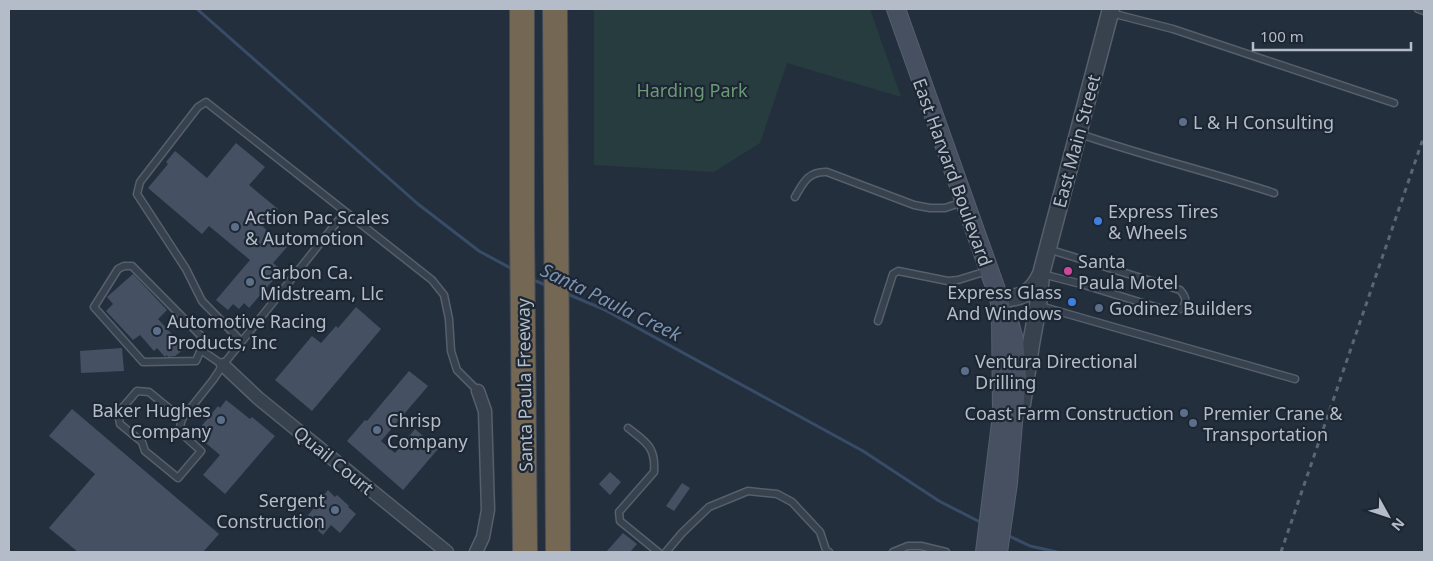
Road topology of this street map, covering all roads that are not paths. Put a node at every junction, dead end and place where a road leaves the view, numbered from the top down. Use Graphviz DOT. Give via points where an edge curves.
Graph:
graph roads {
  1 [pos="522,9"];
  2 [pos="555,9"];
  3 [pos="896,9"];
  4 [pos="1418,9"];
  5 [pos="1111,11"];
  6 [pos="1424,11"];
  7 [pos="1394,103"];
  8 [pos="1079,133"];
  9 [pos="1274,193"];
  10 [pos="795,197"];
  11 [pos="964,202"];
  12 [pos="345,212"];
  13 [pos="1047,249"];
  14 [pos="988,270"];
  15 [pos="1041,274"];
  16 [pos="1000,303"];
  17 [pos="1038,306"];
  18 [pos="878,321"];
  19 [pos="241,341"];
  20 [pos="201,350"];
  21 [pos="223,365"];
  22 [pos="1295,379"];
  23 [pos="478,391"];
  24 [pos="182,419"];
  25 [pos="628,428"];
  26 [pos="1001,482"];
  27 [pos="447,552"];
  28 [pos="476,552"];
  29 [pos="525,552"];
  30 [pos="558,552"];
  31 [pos="658,552"];
  32 [pos="666,552"];
  33 [pos="829,552"];
  34 [pos="893,552"];
  35 [pos="946,552"];
  36 [pos="985,552"];
  37 [pos="998,552"];
  1 -- 29 [label="highway, Santa Paula Freeway"];
  2 -- 30 [label="highway, Santa Paula Freeway"];
  3 -- 11 [label="main road, East Harvard Boulevard"];
  4 -- 6 [label="lane"];
  5 -- 7 [label="lane"];
  5 -- 8 [label="street, East Main Street"];
  8 -- 9 [label="lane"];
  8 -- 13 [label="street, East Main Street"];
  10 -- 11 [label="lane" via="809,176 827,172 914,205 945,208"];
  11 -- 14 [label="main road, East Harvard Boulevard"];
  12 -- 19 [label="lane"];
  12 -- 19 [label="lane" via="206,102 198,107 140,182 137,194 186,269 202,301"];
  12 -- 23 [label="lane" via="432,280 444,295 450,318 451,351 457,370"];
  13 -- 15 [label="street, East Main Street"];
  13 -- 15 [label="lane" via="1180,290 1186,300 1184,306 1172,312"];
  14 -- 16 [label="main road, East Harvard Boulevard"];
  14 -- 18 [label="lane" via="948,281 898,271 894,274"];
  15 -- 16 [label="street, East Main Street" via="1034,286 1022,295"];
  15 -- 17 [label="street, East Main Street"];
  16 -- 26 [label="main road, East Harvard Boulevard" via="1010,325 1017,365 1016,395"];
  17 -- 22 [label="lane"];
  17 -- 26 [label="street, East Main Street" via="1024,395"];
  19 -- 21 [label="lane"];
  20 -- 20 [label="lane" via="196,360 143,362 94,307 118,269 132,266 155,288 205,340"];
  20 -- 21 [label="lane"];
  21 -- 24 [label="lane"];
  21 -- 27 [label="street, Quail Court" via="258,398"];
  23 -- 28 [label="street" via="485,411 488,510 483,537"];
  24 -- 24 [label="lane" via="149,392 137,392 118,414 120,424 178,478 201,451 179,431"];
  25 -- 31 [label="lane" via="648,443 655,464 654,472 619,512 620,521"];
  26 -- 36 [label="main road"];
  26 -- 37 [label="main road"];
  32 -- 33 [label="lane" via="709,507 748,490 777,494 792,502 820,532"];
  34 -- 35 [label="lane" via="908,546 922,546"];
}
